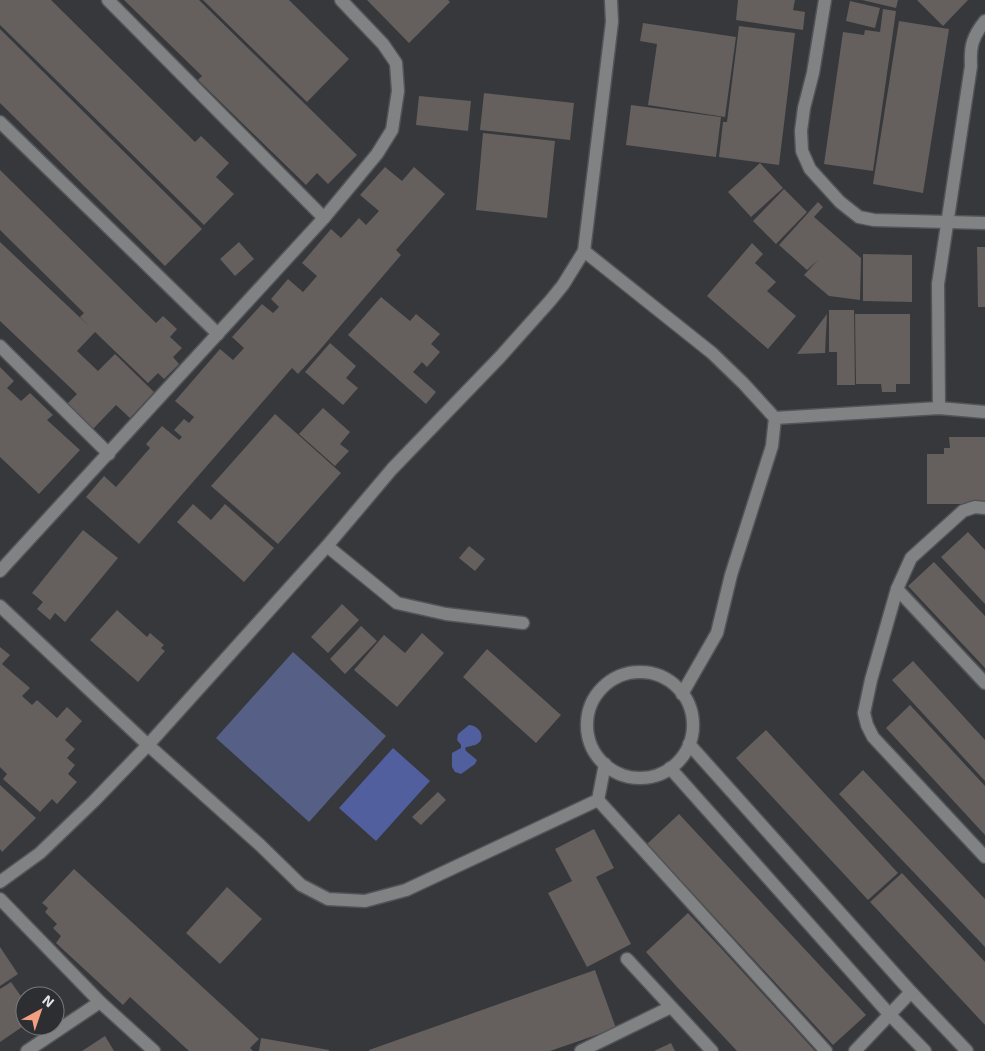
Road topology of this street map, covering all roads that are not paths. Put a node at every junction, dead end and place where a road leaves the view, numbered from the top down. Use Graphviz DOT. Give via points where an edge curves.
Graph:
graph roads {
  1 [pos="108,0"];
  2 [pos="341,0"];
  3 [pos="611,0"];
  4 [pos="825,0"];
  5 [pos="985,21"];
  6 [pos="0,122"];
  7 [pos="324,218"];
  8 [pos="947,222"];
  9 [pos="985,223"];
  10 [pos="584,251"];
  11 [pos="218,334"];
  12 [pos="0,346"];
  13 [pos="939,408"];
  14 [pos="985,412"];
  15 [pos="775,418"];
  16 [pos="108,454"];
  17 [pos="985,508"];
  18 [pos="327,546"];
  19 [pos="0,570"];
  20 [pos="897,589"];
  21 [pos="0,606"];
  22 [pos="523,623"];
  23 [pos="985,683"];
  24 [pos="682,694"];
  25 [pos="689,744"];
  26 [pos="148,745"];
  27 [pos="605,764"];
  28 [pos="670,768"];
  29 [pos="598,800"];
  30 [pos="985,857"];
  31 [pos="0,882"];
  32 [pos="0,899"];
  33 [pos="627,959"];
  34 [pos="911,992"];
  35 [pos="100,1002"];
  36 [pos="671,1007"];
  37 [pos="890,1015"];
  38 [pos="27,1051"];
  39 [pos="154,1051"];
  40 [pos="581,1051"];
  41 [pos="712,1051"];
  42 [pos="826,1051"];
  43 [pos="855,1051"];
  44 [pos="925,1051"];
  45 [pos="967,1051"];
  1 -- 7 [label="street"];
  2 -- 7 [label="street" via="383,44 396,63 398,91 392,130 377,154"];
  3 -- 10 [label="street" via="612,22"];
  4 -- 8 [label="street" via="801,131 802,151 810,169 840,202 859,217"];
  5 -- 8 [label="street" via="975,33 971,51 972,66"];
  6 -- 11 [label="street"];
  7 -- 11 [label="street"];
  8 -- 9 [label="street"];
  8 -- 13 [label="street" via="938,284"];
  10 -- 15 [label="street" via="712,353"];
  10 -- 18 [label="street" via="550,301 392,469"];
  11 -- 16 [label="street"];
  12 -- 16 [label="street"];
  13 -- 14 [label="street"];
  13 -- 15 [label="street"];
  15 -- 24 [label="street" via="772,446 731,574 717,633"];
  16 -- 19 [label="street"];
  17 -- 20 [label="street" via="969,509 955,516 911,558"];
  18 -- 22 [label="street" via="397,603 446,614"];
  18 -- 26 [label="street"];
  20 -- 23 [label="street"];
  20 -- 30 [label="street" via="871,680 864,713 867,726 878,743"];
  21 -- 26 [label="street"];
  24 -- 25 [label="street" via="690,709 693,727"];
  24 -- 27 [label="street" via="669,681 644,672 618,676 603,686 593,699 587,716 587,734 593,750"];
  25 -- 28 [label="street" via="682,758"];
  25 -- 34 [label="street"];
  26 -- 29 [label="street" via="301,885 328,899 364,900 406,890"];
  26 -- 31 [label="street" via="40,853"];
  27 -- 28 [label="street" via="619,774 637,778 654,776"];
  27 -- 29 [label="street"];
  28 -- 37 [label="street"];
  29 -- 42 [label="street"];
  32 -- 35 [label="street"];
  33 -- 36 [label="street"];
  34 -- 37 [label="street"];
  34 -- 45 [label="street"];
  35 -- 38 [label="street"];
  35 -- 39 [label="street"];
  36 -- 40 [label="street"];
  36 -- 41 [label="street"];
  37 -- 43 [label="street"];
  37 -- 44 [label="street"];
}
